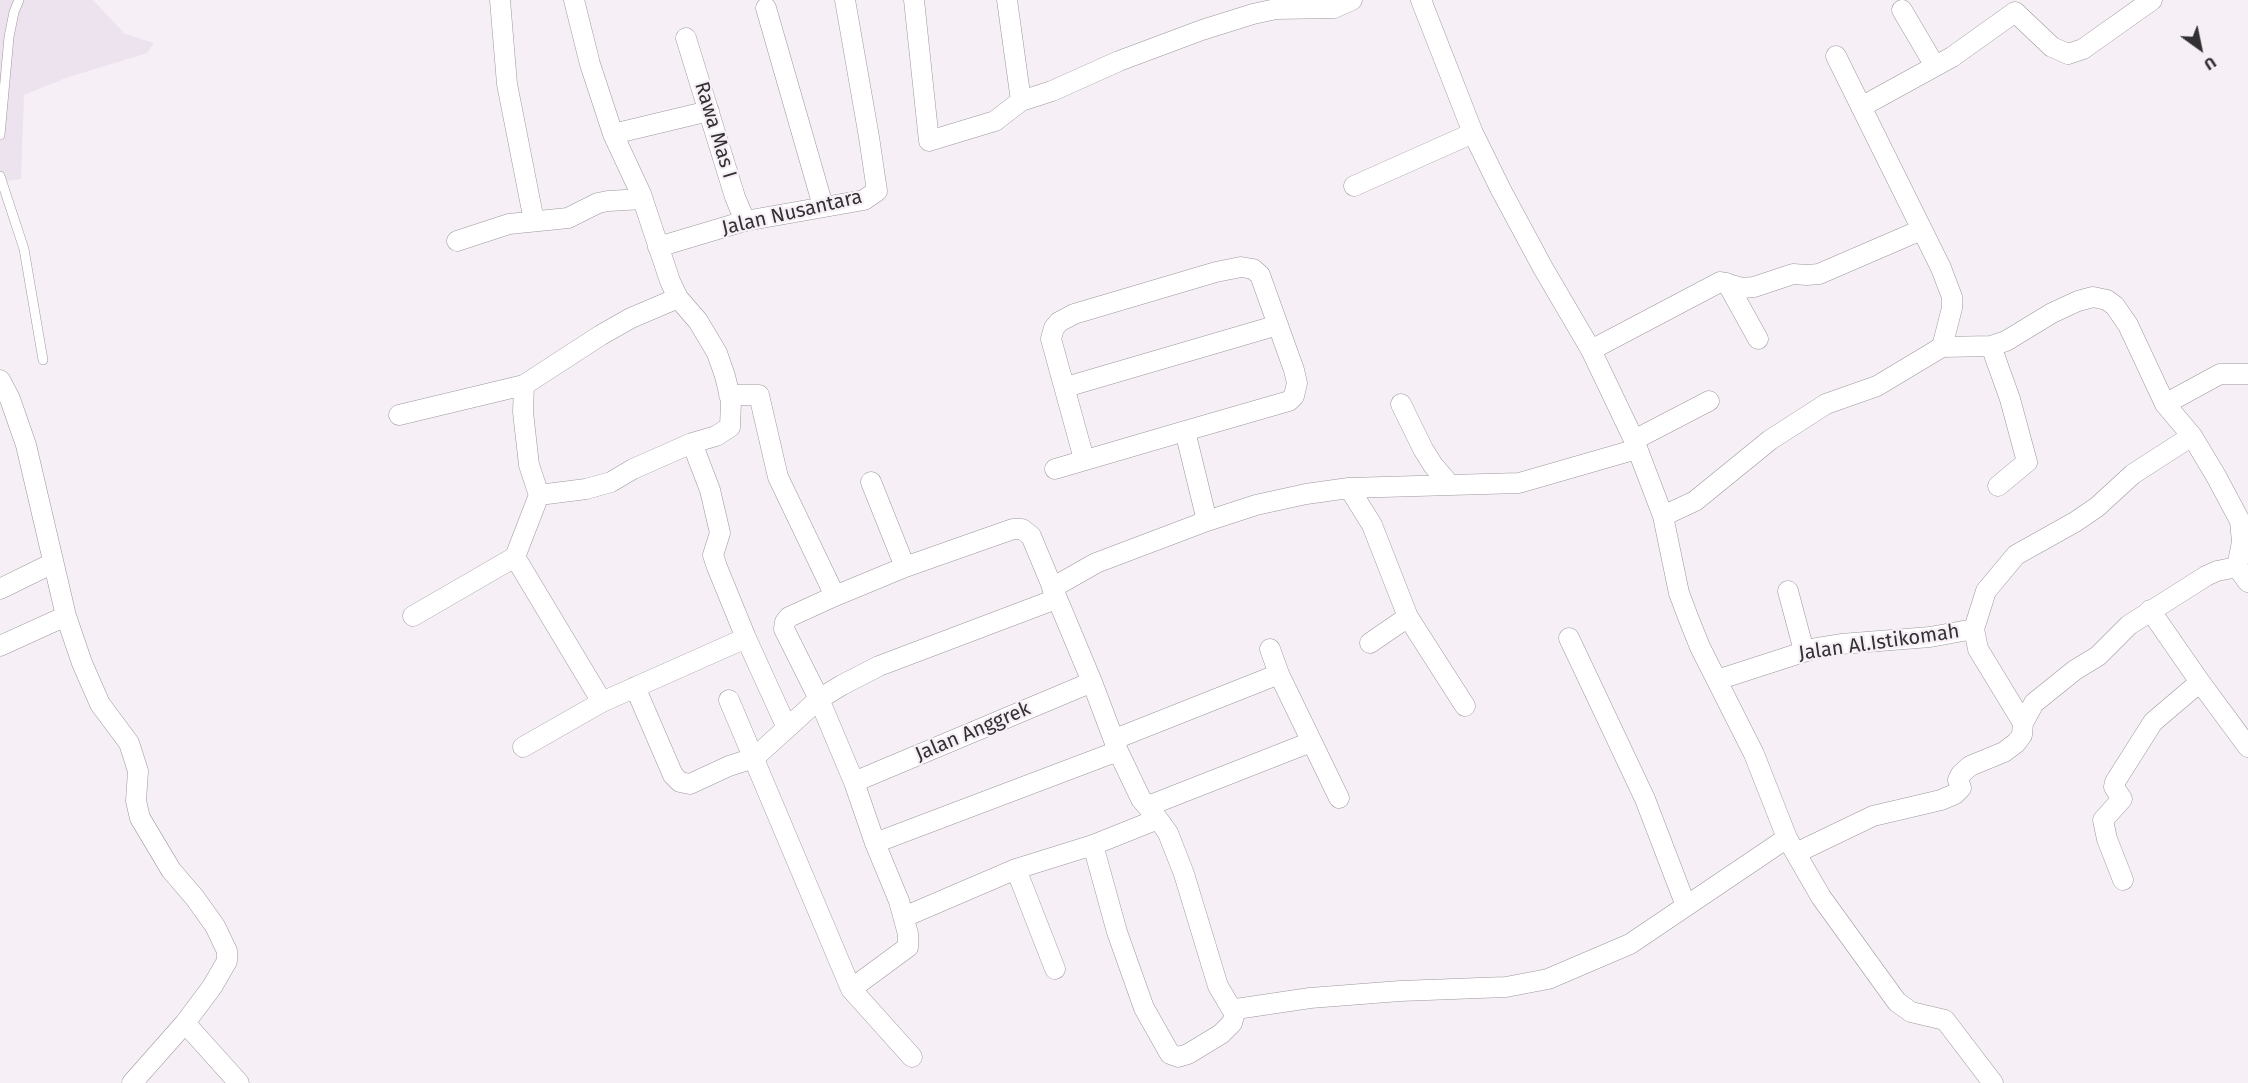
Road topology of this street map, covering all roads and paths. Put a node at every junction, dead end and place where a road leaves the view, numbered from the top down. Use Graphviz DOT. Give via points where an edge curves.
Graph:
graph roads {
  1 [pos="19,0"];
  2 [pos="500,0"];
  3 [pos="574,0"];
  4 [pos="845,0"];
  5 [pos="914,0"];
  6 [pos="1007,0"];
  7 [pos="1352,0"];
  8 [pos="1421,0"];
  9 [pos="2152,0"];
  10 [pos="1313,4"];
  11 [pos="2010,6"];
  12 [pos="766,8"];
  13 [pos="1902,10"];
  14 [pos="686,38"];
  15 [pos="1836,56"];
  16 [pos="1935,66"];
  17 [pos="1020,101"];
  18 [pos="1861,107"];
  19 [pos="709,111"];
  20 [pos="1473,133"];
  21 [pos="613,134"];
  22 [pos="0,135"];
  23 [pos="0,176"];
  24 [pos="1354,186"];
  25 [pos="643,199"];
  26 [pos="823,206"];
  27 [pos="534,221"];
  28 [pos="745,221"];
  29 [pos="1921,230"];
  30 [pos="457,241"];
  31 [pos="658,247"];
  32 [pos="1727,283"];
  33 [pos="678,298"];
  34 [pos="1278,325"];
  35 [pos="1758,339"];
  36 [pos="1991,345"];
  37 [pos="1942,347"];
  38 [pos="1591,351"];
  39 [pos="43,360"];
  40 [pos="2248,374"];
  41 [pos="0,380"];
  42 [pos="524,385"];
  43 [pos="1066,387"];
  44 [pos="729,395"];
  45 [pos="1709,402"];
  46 [pos="1401,404"];
  47 [pos="2164,404"];
  48 [pos="399,415"];
  49 [pos="8,417"];
  50 [pos="1185,431"];
  51 [pos="2192,436"];
  52 [pos="692,444"];
  53 [pos="1635,444"];
  54 [pos="1084,459"];
  55 [pos="1055,469"];
  56 [pos="871,482"];
  57 [pos="1450,485"];
  58 [pos="1998,486"];
  59 [pos="1349,488"];
  60 [pos="539,495"];
  61 [pos="1663,516"];
  62 [pos="1207,521"];
  63 [pos="515,556"];
  64 [pos="53,563"];
  65 [pos="905,567"];
  66 [pos="2243,575"];
  67 [pos="0,589"];
  68 [pos="1788,591"];
  69 [pos="1054,594"];
  70 [pos="835,596"];
  71 [pos="2150,610"];
  72 [pos="66,616"];
  73 [pos="413,616"];
  74 [pos="1408,617"];
  75 [pos="1974,629"];
  76 [pos="746,638"];
  77 [pos="1569,638"];
  78 [pos="1370,643"];
  79 [pos="0,646"];
  80 [pos="1270,649"];
  81 [pos="1804,651"];
  82 [pos="1279,674"];
  83 [pos="1717,680"];
  84 [pos="1092,681"];
  85 [pos="2200,682"];
  86 [pos="635,687"];
  87 [pos="819,699"];
  88 [pos="729,700"];
  89 [pos="602,702"];
  90 [pos="1465,706"];
  91 [pos="2023,723"];
  92 [pos="787,728"];
  93 [pos="1311,742"];
  94 [pos="1116,745"];
  95 [pos="523,747"];
  96 [pos="2248,747"];
  97 [pos="754,758"];
  98 [pos="854,782"];
  99 [pos="1339,798"];
  100 [pos="1153,812"];
  101 [pos="874,843"];
  102 [pos="1093,845"];
  103 [pos="1791,846"];
  104 [pos="1016,870"];
  105 [pos="2123,880"];
  106 [pos="1686,906"];
  107 [pos="904,917"];
  108 [pos="1055,969"];
  109 [pos="851,988"];
  110 [pos="1236,1009"];
  111 [pos="185,1023"];
  112 [pos="912,1057"];
  113 [pos="132,1083"];
  114 [pos="239,1083"];
  115 [pos="1993,1083"];
  1 -- 22 [label="lane" via="9,38"];
  2 -- 27 [label="street" via="507,84"];
  3 -- 21 [label="street"];
  4 -- 26 [label="street, Jalan Nusantara" via="877,191 864,200"];
  5 -- 17 [label="street" via="929,141 994,121"];
  6 -- 17 [label="street"];
  7 -- 10 [label="street" via="1334,8"];
  8 -- 20 [label="street"];
  9 -- 11 [label="street" via="2083,49 2068,54 2052,47"];
  10 -- 17 [label="street" via="1253,14"];
  11 -- 16 [label="street" via="1952,57"];
  12 -- 26 [label="street"];
  13 -- 16 [label="street"];
  14 -- 19 [label="street, Rawa Mas I"];
  15 -- 18 [label="street"];
  16 -- 18 [label="street"];
  18 -- 29 [label="street"];
  19 -- 21 [label="street"];
  19 -- 28 [label="street, Rawa Mas I"];
  20 -- 24 [label="street"];
  20 -- 38 [label="street"];
  21 -- 25 [label="street"];
  23 -- 39 [label="lane" via="24,249"];
  25 -- 27 [label="street" via="598,203 568,218"];
  25 -- 31 [label="street"];
  26 -- 28 [label="street, Jalan Nusantara"];
  27 -- 30 [label="street" via="502,225"];
  28 -- 31 [label="street, Jalan Nusantara"];
  29 -- 32 [label="street" via="1820,274 1793,274 1754,287 1735,288"];
  29 -- 37 [label="street" via="1952,297"];
  31 -- 33 [label="street"];
  32 -- 35 [label="street"];
  32 -- 38 [label="street" via="1720,282"];
  33 -- 42 [label="street" via="631,318"];
  33 -- 44 [label="street" via="698,321 717,353"];
  34 -- 43 [label="street"];
  34 -- 43 [label="street" via="1260,275 1241,267 1074,314 1059,322 1051,339"];
  34 -- 50 [label="street" via="1298,383 1294,396 1289,401"];
  36 -- 37 [label="street"];
  36 -- 47 [label="street" via="2006,341 2078,301 2093,297 2107,300 2128,325"];
  36 -- 58 [label="street" via="2027,462"];
  37 -- 61 [label="street" via="1877,386 1826,404 1770,440 1695,501"];
  38 -- 53 [label="street"];
  40 -- 47 [label="street" via="2220,374"];
  41 -- 49 [label="street"];
  42 -- 48 [label="street"];
  42 -- 60 [label="street" via="529,465"];
  43 -- 54 [label="street"];
  44 -- 52 [label="street" via="730,427"];
  44 -- 70 [label="street" via="759,395 778,477"];
  45 -- 53 [label="street"];
  46 -- 57 [label="street" via="1423,449"];
  47 -- 51 [label="street"];
  49 -- 64 [label="street" via="26,445"];
  50 -- 54 [label="street"];
  50 -- 62 [label="street"];
  51 -- 66 [label="street" via="2240,521"];
  51 -- 75 [label="street" via="2133,474 2075,522 2016,555 1986,591"];
  52 -- 60 [label="street" via="611,482"];
  52 -- 76 [label="street" via="710,490 720,533 713,555"];
  53 -- 57 [label="street" via="1527,481"];
  53 -- 61 [label="street"];
  54 -- 55 [label="street"];
  56 -- 65 [label="street"];
  57 -- 59 [label="street"];
  59 -- 62 [label="street" via="1256,505"];
  59 -- 74 [label="street" via="1371,525"];
  60 -- 63 [label="street"];
  61 -- 83 [label="street" via="1678,593"];
  62 -- 69 [label="street" via="1096,563"];
  63 -- 73 [label="street"];
  63 -- 89 [label="street"];
  64 -- 67 [label="street"];
  64 -- 72 [label="street"];
  65 -- 69 [label="street" via="1022,529 1031,536"];
  65 -- 70 [label="street"];
  66 -- 71 [label="street" via="2217,571"];
  68 -- 81 [label="street"];
  69 -- 84 [label="street"];
  69 -- 87 [label="street" via="879,666"];
  70 -- 87 [label="street" via="785,622 784,629"];
  71 -- 85 [label="street"];
  71 -- 91 [label="street" via="2128,625 2098,656 2034,703"];
  72 -- 79 [label="street"];
  72 -- 111 [label="street" via="100,704 129,743 138,771 136,801 140,818 171,870 215,926 227,951 227,961"];
  74 -- 78 [label="street"];
  74 -- 90 [label="street"];
  75 -- 81 [label="street, Jalan Al.Istikomah"];
  75 -- 91 [label="street, Jalan Al.Istikomah" via="1978,649"];
  76 -- 86 [label="street"];
  76 -- 92 [label="street"];
  77 -- 106 [label="street" via="1645,800"];
  80 -- 82 [label="street"];
  81 -- 83 [label="street, Jalan Al.Istikomah"];
  82 -- 93 [label="street"];
  82 -- 94 [label="street"];
  83 -- 103 [label="street" via="1754,754"];
  84 -- 94 [label="street"];
  84 -- 98 [label="street, Jalan Anggrek"];
  85 -- 96 [label="street"];
  85 -- 105 [label="street" via="2153,722 2115,782 2122,800 2103,820"];
  86 -- 89 [label="street"];
  86 -- 97 [label="street" via="673,775 680,782 690,784"];
  87 -- 92 [label="street"];
  87 -- 98 [label="street"];
  88 -- 97 [label="street"];
  89 -- 95 [label="street"];
  91 -- 103 [label="street" via="2022,735 2016,743 1961,774 1960,788 1955,794 1873,816"];
  92 -- 97 [label="street"];
  93 -- 99 [label="street"];
  93 -- 100 [label="street"];
  94 -- 100 [label="street" via="1141,799"];
  94 -- 101 [label="street"];
  97 -- 109 [label="street"];
  98 -- 101 [label="street"];
  100 -- 102 [label="street"];
  100 -- 110 [label="street" via="1168,833 1184,874 1218,986 1231,1008"];
  101 -- 107 [label="street"];
  102 -- 104 [label="street"];
  102 -- 110 [label="street" via="1117,932 1144,1008 1170,1054 1188,1054 1221,1034 1232,1023"];
  103 -- 106 [label="street"];
  103 -- 115 [label="street" via="1821,897 1897,1002 1911,1011 1945,1020"];
  104 -- 107 [label="street"];
  104 -- 108 [label="street"];
  106 -- 110 [label="street" via="1630,944 1548,979 1506,987 1310,998"];
  107 -- 109 [label="street" via="908,947"];
  109 -- 112 [label="street"];
  111 -- 113 [label="street"];
  111 -- 114 [label="street"];
}
